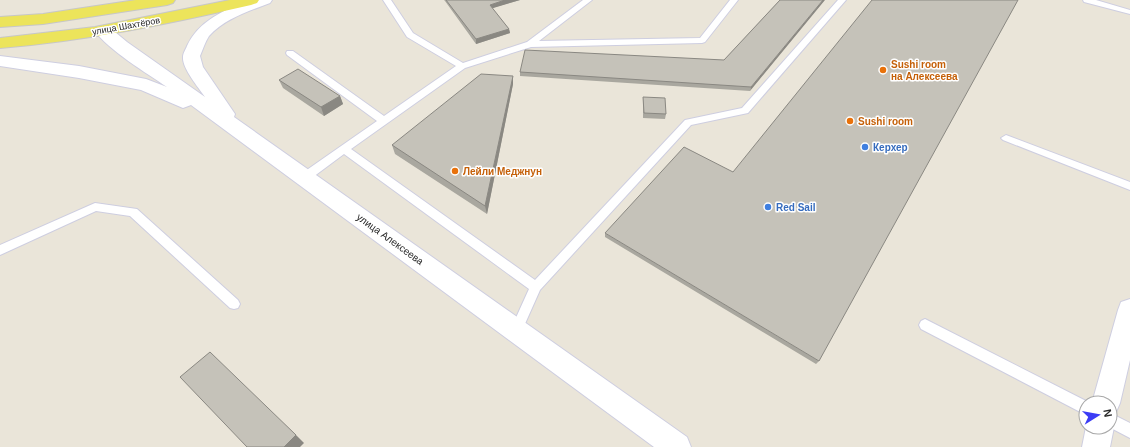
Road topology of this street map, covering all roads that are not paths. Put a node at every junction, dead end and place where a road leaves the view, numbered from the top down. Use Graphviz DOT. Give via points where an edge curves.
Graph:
graph roads {
  1 [pos="167,0"];
  2 [pos="250,0"];
  3 [pos="264,0"];
  4 [pos="389,0"];
  5 [pos="588,0"];
  6 [pos="734,0"];
  7 [pos="842,0"];
  8 [pos="1087,0"];
  9 [pos="109,9"];
  10 [pos="1130,12"];
  11 [pos="0,22"];
  12 [pos="103,31"];
  13 [pos="0,43"];
  14 [pos="530,44"];
  15 [pos="290,53"];
  16 [pos="0,61"];
  17 [pos="462,66"];
  18 [pos="384,121"];
  19 [pos="233,125"];
  20 [pos="1006,138"];
  21 [pos="345,150"];
  22 [pos="305,177"];
  23 [pos="1130,186"];
  24 [pos="0,250"];
  25 [pos="536,287"];
  26 [pos="234,304"];
  27 [pos="1130,310"];
  28 [pos="925,325"];
  29 [pos="516,330"];
  30 [pos="1108,395"];
  31 [pos="1078,404"];
  32 [pos="1118,424"];
  33 [pos="1130,431"];
  34 [pos="1098,435"];
  35 [pos="677,447"];
  36 [pos="1096,447"];
  1 -- 9 [label="main road, улица Шахтёров"];
  2 -- 12 [label="main road, улица Шахтёров"];
  3 -- 19 [label="street" via="229,13 213,25 200,37 191,56 194,67"];
  4 -- 17 [label="lane" via="410,35"];
  5 -- 14 [label="lane"];
  6 -- 14 [label="lane" via="702,40"];
  7 -- 25 [label="lane" via="745,111 688,122"];
  8 -- 10 [label="lane"];
  9 -- 11 [label="main road, улица Шахтёров" via="43,19"];
  9 -- 12 [label="main road"];
  12 -- 13 [label="main road, улица Шахтёров"];
  12 -- 19 [label="street, улица Алексеева"];
  14 -- 17 [label="lane"];
  15 -- 18 [label="lane"];
  16 -- 19 [label="street" via="146,85"];
  17 -- 18 [label="lane"];
  18 -- 21 [label="lane"];
  19 -- 22 [label="street, улица Алексеева"];
  20 -- 23 [label="lane"];
  21 -- 22 [label="lane"];
  21 -- 25 [label="lane"];
  22 -- 29 [label="street, улица Алексеева"];
  24 -- 26 [label="lane" via="95,207 133,212"];
  25 -- 29 [label="lane"];
  27 -- 30 [label="street"];
  28 -- 31 [label="lane"];
  29 -- 35 [label="street, улица Алексеева"];
  32 -- 33 [label="lane"];
  34 -- 36 [label="street"];
}
